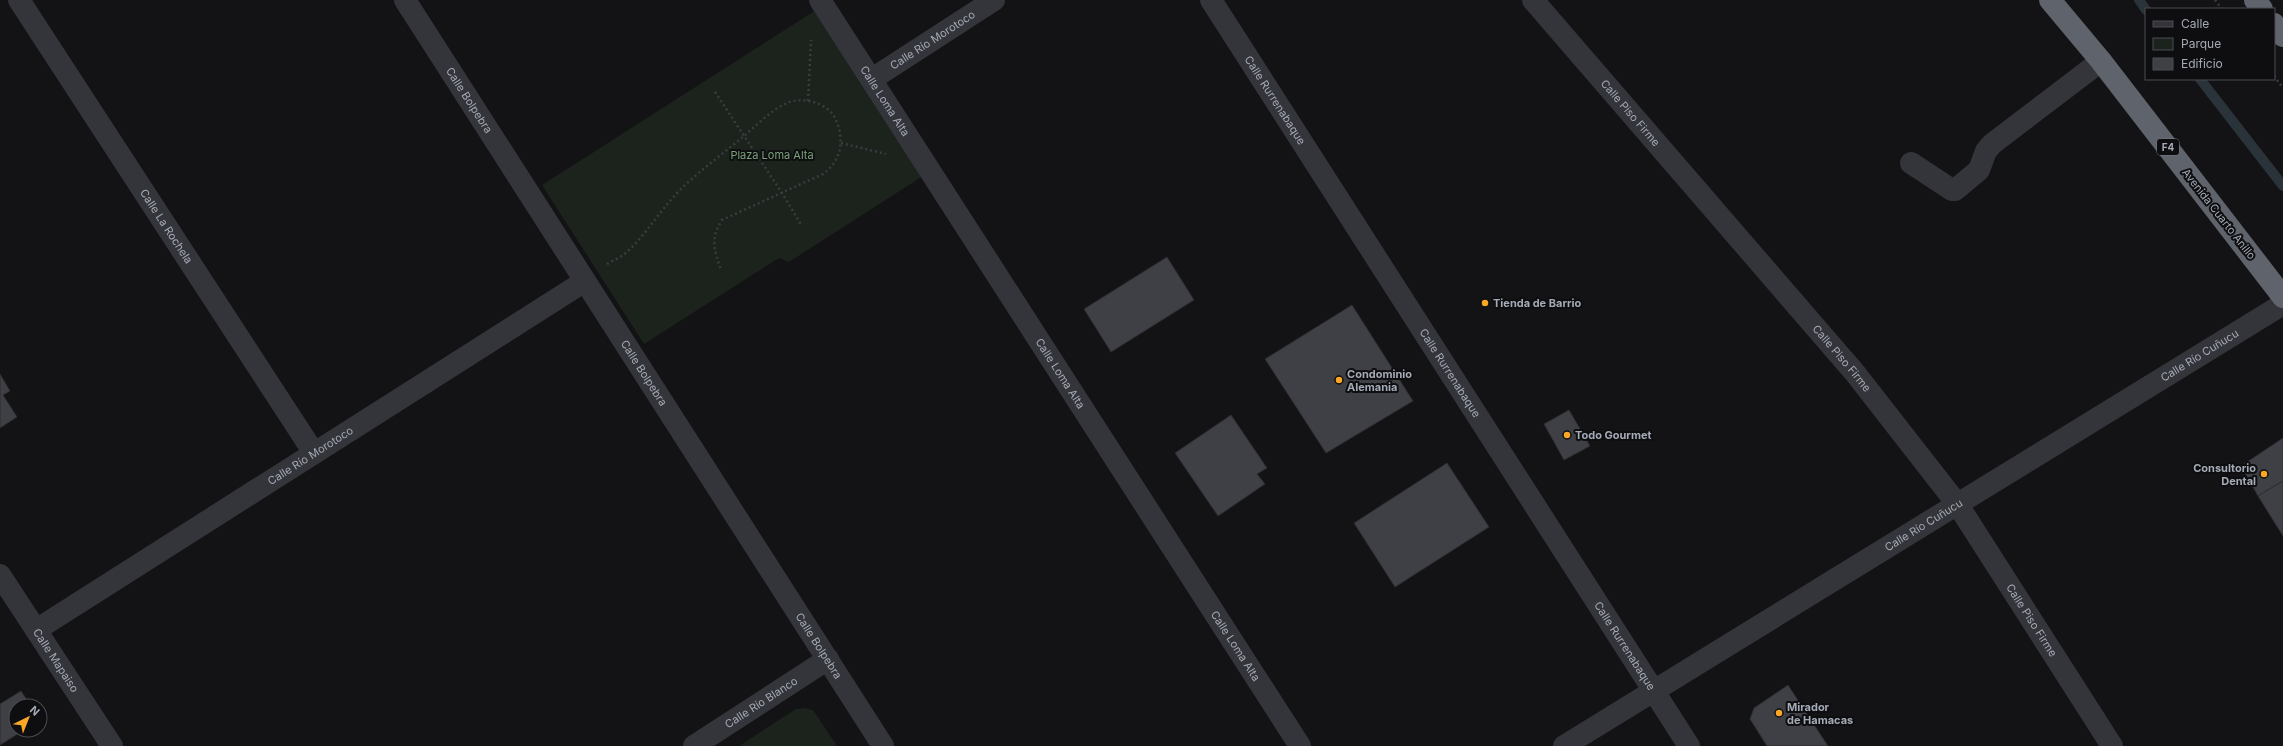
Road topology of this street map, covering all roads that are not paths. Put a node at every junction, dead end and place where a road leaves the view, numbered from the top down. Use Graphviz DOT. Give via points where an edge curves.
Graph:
graph roads {
  1 [pos="19,0"];
  2 [pos="405,0"];
  3 [pos="820,0"];
  4 [pos="994,0"];
  5 [pos="1211,0"];
  6 [pos="1533,0"];
  7 [pos="2050,0"];
  8 [pos="2255,0"];
  9 [pos="2261,8"];
  10 [pos="2275,25"];
  11 [pos="2283,36"];
  12 [pos="2102,61"];
  13 [pos="872,79"];
  14 [pos="1911,163"];
  15 [pos="585,280"];
  16 [pos="2283,297"];
  17 [pos="2283,304"];
  18 [pos="314,453"];
  19 [pos="1958,505"];
  20 [pos="0,575"];
  21 [pos="36,630"];
  22 [pos="828,659"];
  23 [pos="1654,691"];
  24 [pos="112,746"];
  25 [pos="694,746"];
  26 [pos="883,746"];
  27 [pos="1300,746"];
  28 [pos="1564,746"];
  29 [pos="1689,746"];
  30 [pos="2112,746"];
  1 -- 18 [label="street, Calle La Rochela"];
  2 -- 15 [label="street, Calle Bolpebra"];
  3 -- 13 [label="street, Calle Loma Alta"];
  4 -- 13 [label="street, Calle Río Morotoco"];
  5 -- 23 [label="street, Calle Rurrenabaque"];
  6 -- 19 [label="street, Calle Piso Firme" via="1855,373"];
  7 -- 12 [label="highway, Avenida Cuarto Anillo / F4"];
  8 -- 9 [label="highway"];
  10 -- 11 [label="highway"];
  12 -- 14 [label="street" via="1992,144 1986,151 1979,170 1955,190"];
  12 -- 16 [label="highway, Avenida Cuarto Anillo / F4"];
  13 -- 27 [label="street, Calle Loma Alta"];
  15 -- 18 [label="street, Calle Río Morotoco"];
  15 -- 22 [label="street, Calle Bolpebra"];
  17 -- 19 [label="street, Calle Río Cuñucu"];
  18 -- 21 [label="street, Calle Río Morotoco"];
  19 -- 23 [label="street, Calle Río Cuñucu"];
  19 -- 30 [label="street, Calle Piso Firme"];
  20 -- 21 [label="street, Calle Mapaiso"];
  21 -- 24 [label="street, Calle Mapaiso"];
  22 -- 25 [label="street, Calle Río Blanco"];
  22 -- 26 [label="street, Calle Bolpebra"];
  23 -- 28 [label="street, Calle Río Cuñucu"];
  23 -- 29 [label="street, Calle Rurrenabaque"];
}
